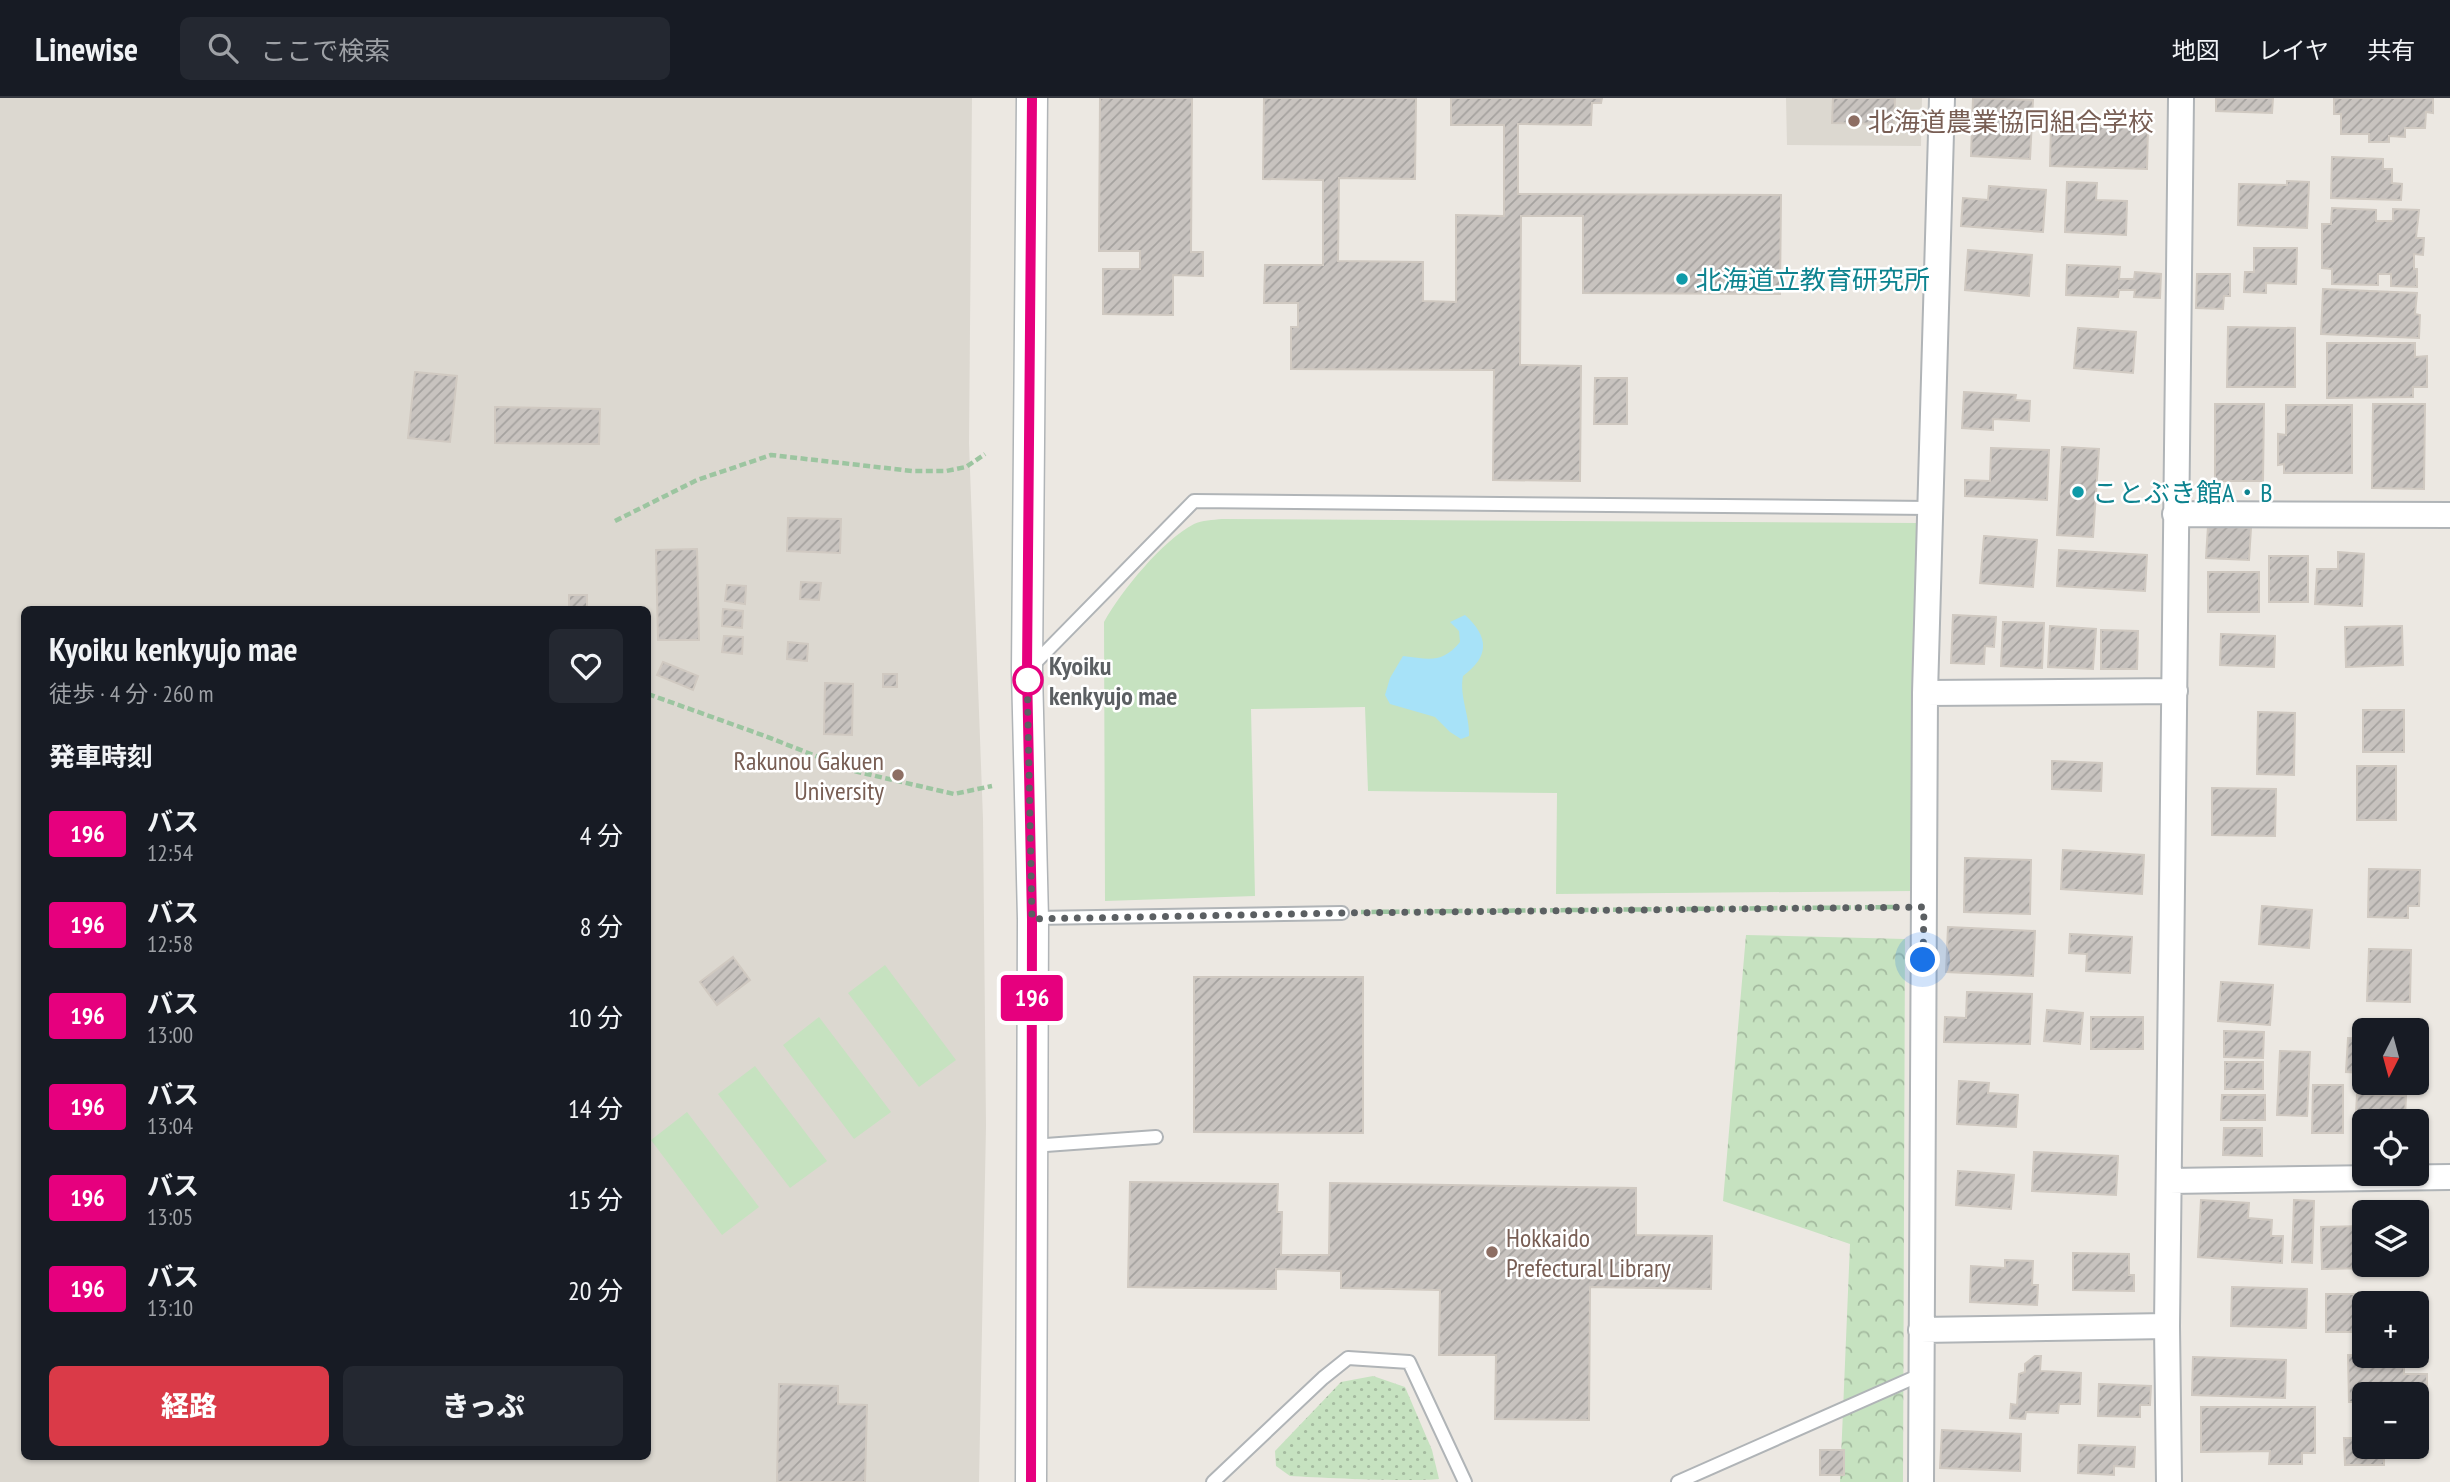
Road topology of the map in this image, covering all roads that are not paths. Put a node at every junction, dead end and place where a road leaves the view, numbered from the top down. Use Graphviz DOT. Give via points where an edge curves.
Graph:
graph roads {
  1 [pos="1032,98"];
  2 [pos="1941,98"];
  3 [pos="2181,98"];
  4 [pos="1930,508"];
  5 [pos="2175,514"];
  6 [pos="2450,515"];
  7 [pos="1027,671"];
  8 [pos="2175,691"];
  9 [pos="1925,693"];
  10 [pos="1342,913"];
  11 [pos="1032,919"];
  12 [pos="1156,1137"];
  13 [pos="1032,1146"];
  14 [pos="2450,1177"];
  15 [pos="2169,1181"];
  16 [pos="2168,1326"];
  17 [pos="1921,1330"];
  18 [pos="1920,1376"];
  19 [pos="1031,1482"];
  20 [pos="1214,1482"];
  21 [pos="1465,1482"];
  22 [pos="1678,1482"];
  23 [pos="1921,1482"];
  24 [pos="2169,1482"];
  1 -- 7 [label="street"];
  2 -- 4 [label="street"];
  3 -- 5 [label="street"];
  4 -- 7 [label="lane" via="1194,501"];
  4 -- 9 [label="street"];
  5 -- 6 [label="street"];
  5 -- 8 [label="street"];
  7 -- 11 [label="street"];
  8 -- 9 [label="street"];
  8 -- 15 [label="street"];
  9 -- 17 [label="street"];
  10 -- 11 [label="lane"];
  11 -- 13 [label="street"];
  12 -- 13 [label="lane"];
  13 -- 19 [label="street"];
  14 -- 15 [label="street"];
  15 -- 16 [label="street"];
  16 -- 17 [label="street"];
  16 -- 24 [label="street"];
  17 -- 18 [label="street"];
  18 -- 22 [label="lane"];
  18 -- 23 [label="street"];
  20 -- 21 [label="lane" via="1348,1358 1409,1362"];
}
